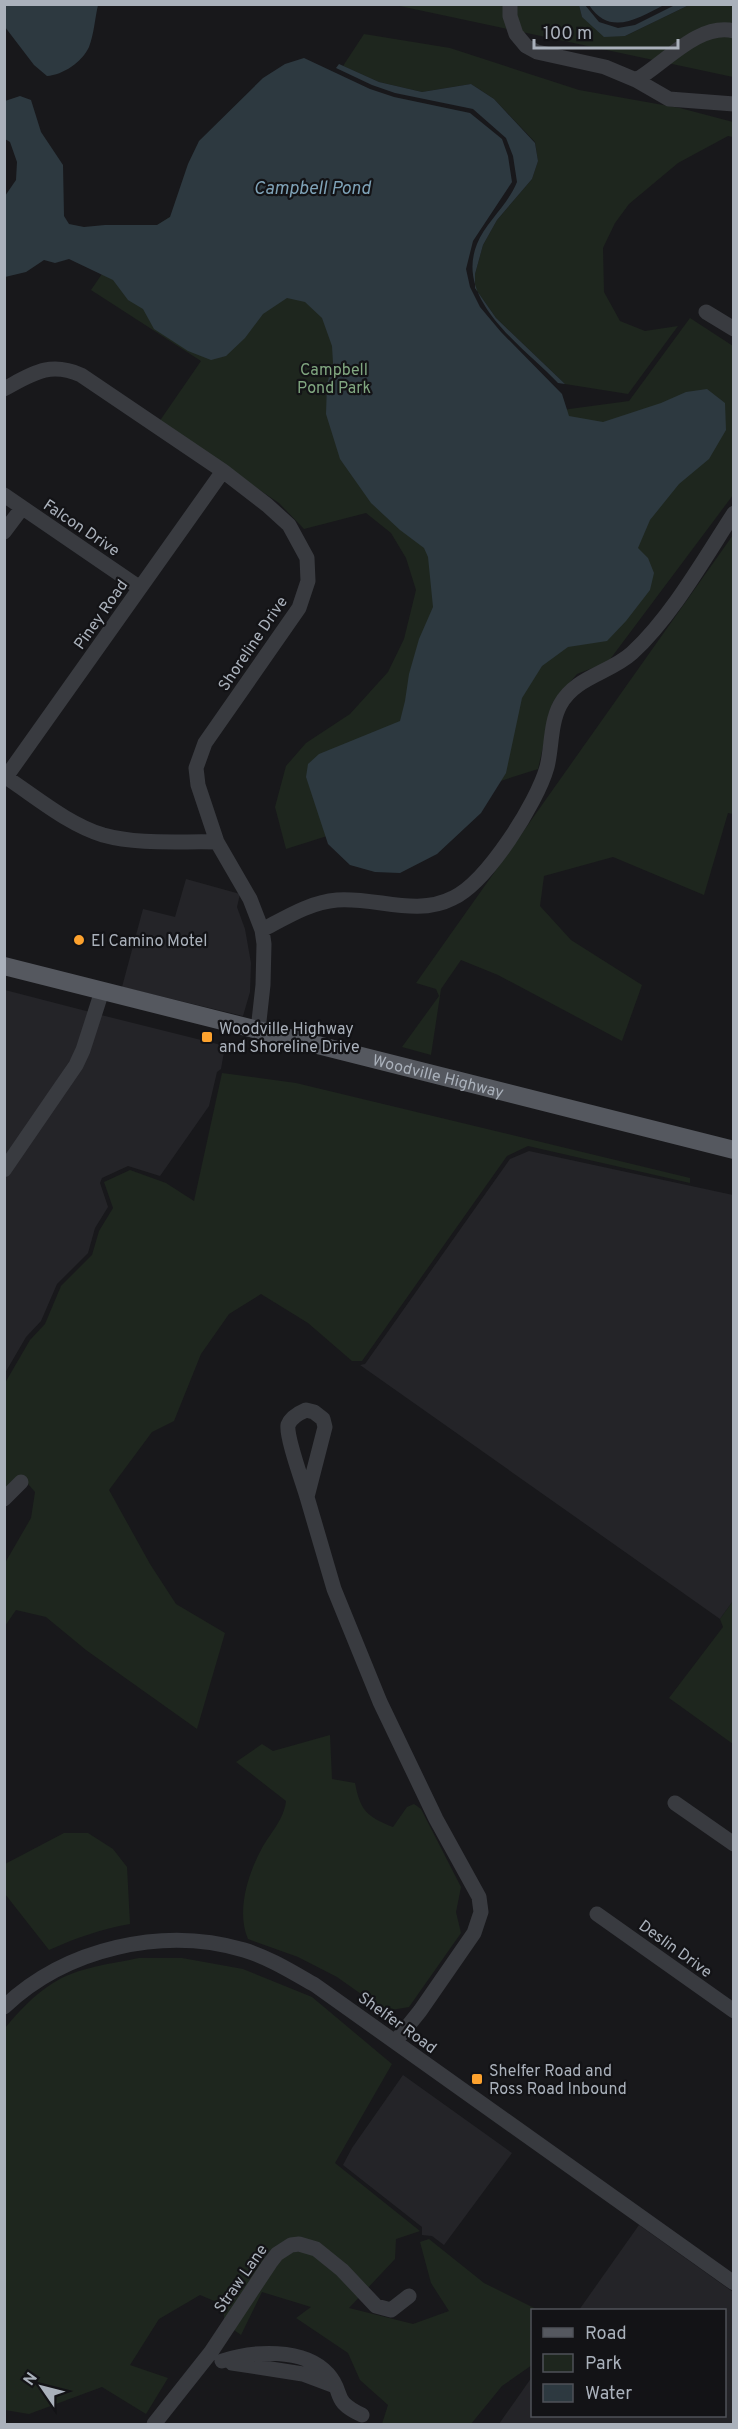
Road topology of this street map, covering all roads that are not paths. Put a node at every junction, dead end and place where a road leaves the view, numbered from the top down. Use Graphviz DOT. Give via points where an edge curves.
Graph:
graph roads {
  1 [pos="510,4"];
  2 [pos="734,31"];
  3 [pos="636,80"];
  4 [pos="734,104"];
  5 [pos="706,312"];
  6 [pos="734,329"];
  7 [pos="4,389"];
  8 [pos="223,471"];
  9 [pos="4,495"];
  10 [pos="22,507"];
  11 [pos="734,513"];
  12 [pos="4,532"];
  13 [pos="140,588"];
  14 [pos="5,776"];
  15 [pos="218,842"];
  16 [pos="262,930"];
  17 [pos="4,966"];
  18 [pos="102,991"];
  19 [pos="258,1030"];
  20 [pos="734,1150"];
  21 [pos="4,1170"];
  22 [pos="21,1482"];
  23 [pos="307,1497"];
  24 [pos="4,1499"];
  25 [pos="675,1803"];
  26 [pos="734,1844"];
  27 [pos="597,1914"];
  28 [pos="4,2007"];
  29 [pos="734,2011"];
  30 [pos="395,2042"];
  31 [pos="734,2283"];
  32 [pos="409,2296"];
  33 [pos="198,2370"];
  34 [pos="362,2415"];
  35 [pos="154,2424"];
  1 -- 3 [label="street" via="516,34 531,49 605,67"];
  2 -- 3 [label="street" via="710,32 689,41"];
  3 -- 4 [label="street" via="669,99"];
  5 -- 6 [label="street"];
  7 -- 8 [label="street, Shoreline Drive" via="37,372 68,370"];
  8 -- 13 [label="street, Piney Road"];
  8 -- 15 [label="street, Shoreline Drive" via="289,525 302,545 308,569 299,608 197,759 198,785"];
  9 -- 10 [label="street, Falcon Drive"];
  10 -- 12 [label="street"];
  10 -- 13 [label="street, Falcon Drive"];
  11 -- 16 [label="street" via="645,639 623,659 567,694 557,713 548,765 533,802 475,882 437,905 415,907 334,900 307,907"];
  13 -- 14 [label="street, Piney Road"];
  14 -- 15 [label="street" via="66,817 101,834 138,841"];
  15 -- 16 [label="street, Shoreline Drive"];
  16 -- 19 [label="street, Shoreline Drive" via="265,960"];
  17 -- 18 [label="main road, Woodville Highway"];
  18 -- 19 [label="main road, Woodville Highway"];
  18 -- 21 [label="street" via="76,1065"];
  19 -- 20 [label="main road, Woodville Highway"];
  22 -- 24 [label="street"];
  23 -- 23 [label="street" via="288,1425 294,1416 306,1410 323,1419 325,1427"];
  23 -- 30 [label="street" via="334,1589 380,1702 436,1819 479,1897 481,1911 474,1933"];
  25 -- 26 [label="street"];
  27 -- 29 [label="street, Deslin Drive"];
  28 -- 30 [label="street, Shelfer Road" via="39,1980 104,1951 157,1941 197,1941 246,1951 285,1968"];
  30 -- 31 [label="street, Shelfer Road"];
  32 -- 33 [label="street, Straw Lane" via="391,2310 376,2306 316,2248 291,2245 277,2254"];
  33 -- 34 [label="street" via="222,2361 303,2374 335,2386 344,2405"];
  33 -- 35 [label="street, Straw Lane"];
}
